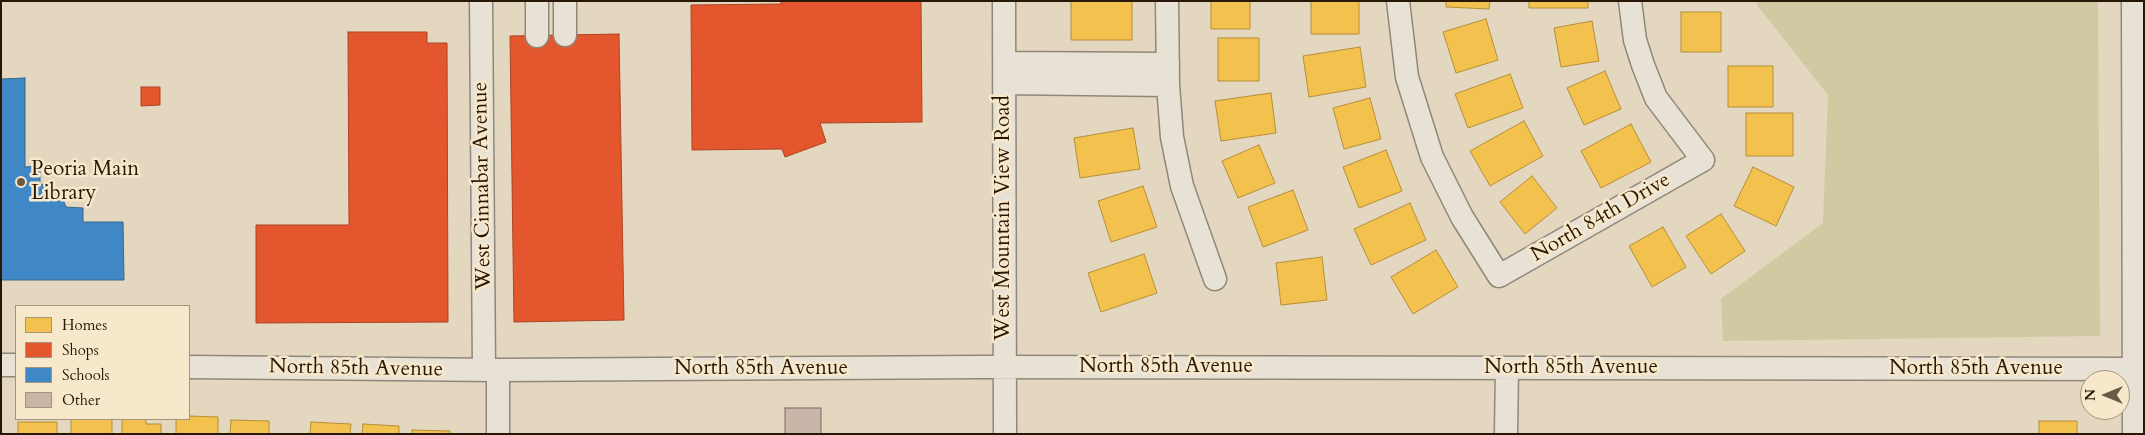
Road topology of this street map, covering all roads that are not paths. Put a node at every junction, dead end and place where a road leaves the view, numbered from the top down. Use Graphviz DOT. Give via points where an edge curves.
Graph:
graph roads {
  1 [pos="481,1"];
  2 [pos="537,1"];
  3 [pos="565,1"];
  4 [pos="1004,1"];
  5 [pos="1168,1"];
  6 [pos="1398,1"];
  7 [pos="1630,1"];
  8 [pos="2133,1"];
  9 [pos="565,35"];
  10 [pos="537,36"];
  11 [pos="1004,73"];
  12 [pos="1168,74"];
  13 [pos="1215,279"];
  14 [pos="1,365"];
  15 [pos="15,365"];
  16 [pos="190,366"];
  17 [pos="1004,367"];
  18 [pos="1508,368"];
  19 [pos="2138,369"];
  20 [pos="491,370"];
  21 [pos="498,434"];
  22 [pos="1005,434"];
  23 [pos="1506,434"];
  24 [pos="2134,434"];
  1 -- 20 [label="street, West Cinnabar Avenue"];
  2 -- 10 [label="street"];
  3 -- 9 [label="street"];
  4 -- 11 [label="street, West Mountain View Road"];
  5 -- 12 [label="street"];
  6 -- 7 [label="street, North 84th Drive" via="1407,77 1432,157 1462,218 1499,276 1703,160 1656,98 1635,40"];
  8 -- 19 [label="street"];
  11 -- 12 [label="street"];
  11 -- 17 [label="street, West Mountain View Road"];
  12 -- 13 [label="street" via="1172,137 1182,186"];
  14 -- 15 [label="street"];
  16 -- 20 [label="street, North 85th Avenue"];
  17 -- 18 [label="street, North 85th Avenue"];
  17 -- 20 [label="street, North 85th Avenue"];
  17 -- 22 [label="street, West Mountain View Road"];
  18 -- 19 [label="street, North 85th Avenue"];
  18 -- 23 [label="street"];
  19 -- 24 [label="street"];
  20 -- 21 [label="street, West Cinnabar Avenue"];
}
